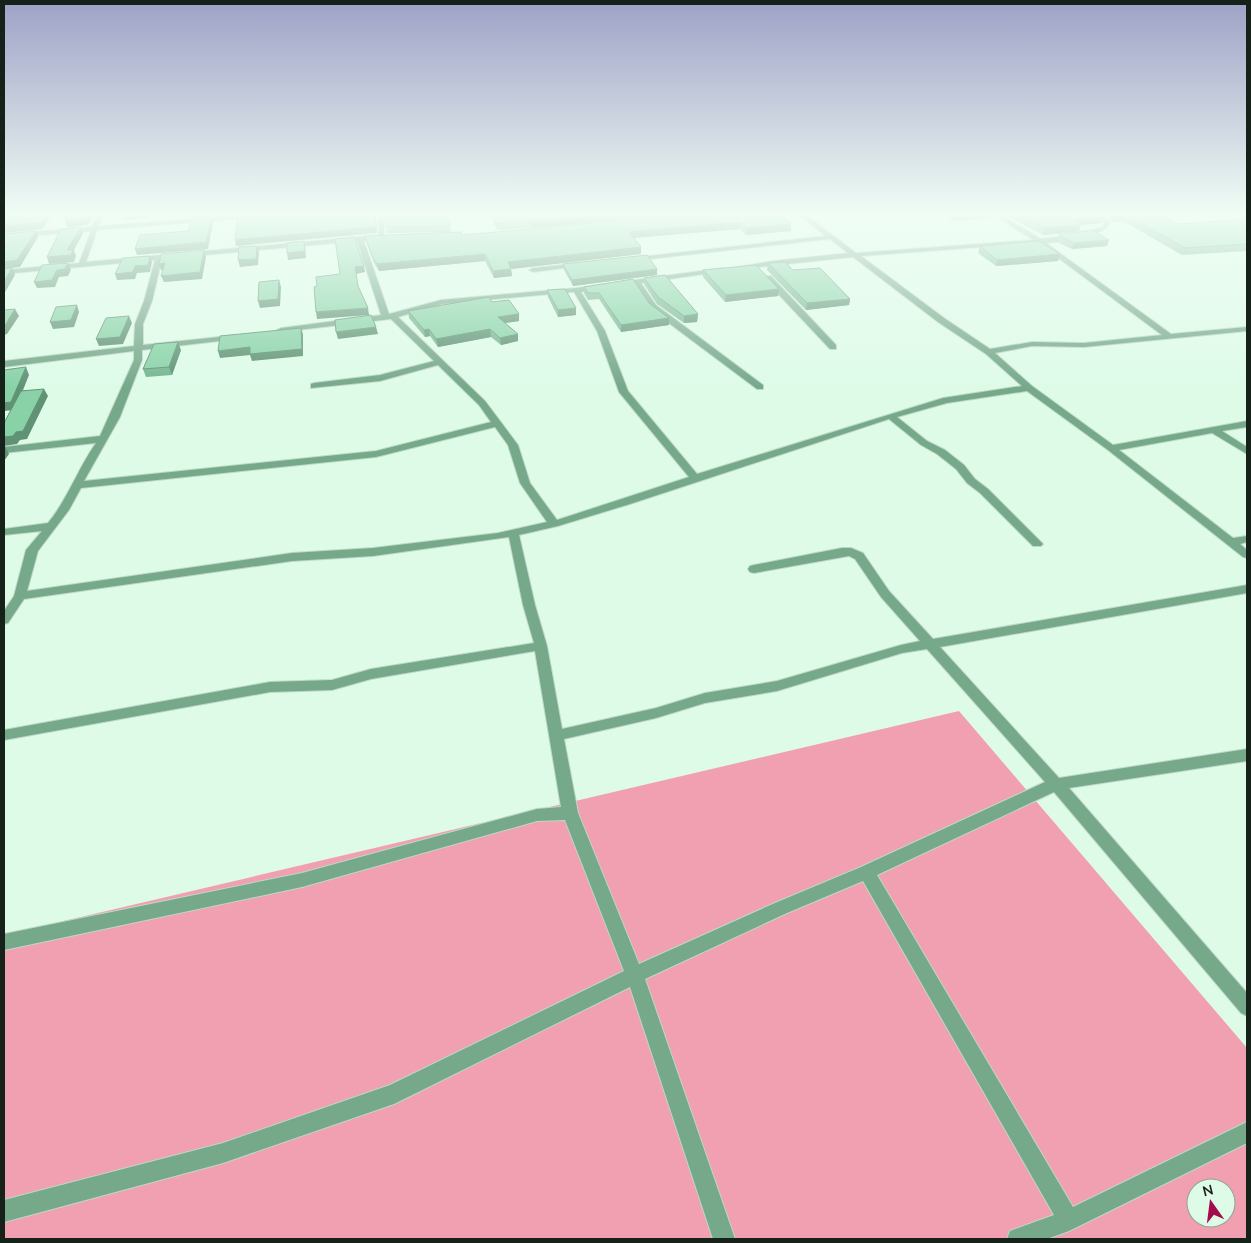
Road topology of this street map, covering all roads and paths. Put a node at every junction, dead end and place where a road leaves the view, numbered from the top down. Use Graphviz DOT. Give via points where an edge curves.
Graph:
graph roads {
  1 [pos="155,272"];
  2 [pos="372,272"];
  3 [pos="703,272"];
  4 [pos="763,272"];
  5 [pos="876,272"];
  6 [pos="1082,272"];
  7 [pos="636,281"];
  8 [pos="576,290"];
  9 [pos="389,316"];
  10 [pos="1247,329"];
  11 [pos="268,332"];
  12 [pos="250,335"];
  13 [pos="1170,337"];
  14 [pos="139,347"];
  15 [pos="833,347"];
  16 [pos="989,352"];
  17 [pos="440,362"];
  18 [pos="4,364"];
  19 [pos="314,386"];
  20 [pos="760,387"];
  21 [pos="1029,388"];
  22 [pos="892,417"];
  23 [pos="496,424"];
  24 [pos="1247,424"];
  25 [pos="1214,430"];
  26 [pos="104,439"];
  27 [pos="1111,448"];
  28 [pos="4,450"];
  29 [pos="1247,452"];
  30 [pos="695,478"];
  31 [pos="78,485"];
  32 [pos="554,524"];
  33 [pos="52,526"];
  34 [pos="4,532"];
  35 [pos="513,532"];
  36 [pos="1247,539"];
  37 [pos="1232,542"];
  38 [pos="1037,544"];
  39 [pos="1247,554"];
  40 [pos="754,569"];
  41 [pos="1247,589"];
  42 [pos="20,596"];
  43 [pos="4,620"];
  44 [pos="930,644"];
  45 [pos="541,646"];
  46 [pos="4,735"];
  47 [pos="558,735"];
  48 [pos="1247,755"];
  49 [pos="1056,784"];
  50 [pos="570,813"];
  51 [pos="868,872"];
  52 [pos="4,942"];
  53 [pos="635,974"];
  54 [pos="1247,1007"];
  55 [pos="1247,1132"];
  56 [pos="4,1212"];
  57 [pos="1069,1220"];
  58 [pos="724,1239"];
  59 [pos="1018,1239"];
  1 -- 14 [label="street" via="139,324"];
  2 -- 9 [label="street"];
  3 -- 7 [label="street"];
  4 -- 15 [label="street"];
  5 -- 16 [label="street"];
  6 -- 13 [label="street"];
  7 -- 8 [label="street"];
  7 -- 20 [label="street" via="653,307"];
  8 -- 9 [label="street" via="441,302"];
  8 -- 30 [label="street" via="601,331 624,392"];
  9 -- 11 [label="street"];
  9 -- 17 [label="street"];
  10 -- 13 [label="street"];
  12 -- 14 [label="street"];
  13 -- 16 [label="street" via="1084,345 1032,344"];
  14 -- 18 [label="street"];
  14 -- 26 [label="street" via="138,360"];
  16 -- 21 [label="street"];
  17 -- 19 [label="street" via="380,378"];
  17 -- 23 [label="street" via="482,403"];
  21 -- 22 [label="street" via="946,400"];
  21 -- 27 [label="street"];
  22 -- 30 [label="street"];
  22 -- 38 [label="street" via="960,467"];
  23 -- 31 [label="street" via="376,454"];
  23 -- 32 [label="street" via="513,445 525,483"];
  24 -- 25 [label="street"];
  25 -- 27 [label="street"];
  25 -- 29 [label="street"];
  26 -- 28 [label="street"];
  26 -- 31 [label="street"];
  27 -- 37 [label="street"];
  30 -- 32 [label="street"];
  31 -- 33 [label="street"];
  32 -- 35 [label="street"];
  33 -- 34 [label="street"];
  33 -- 42 [label="street" via="32,550"];
  35 -- 42 [label="street" via="373,552 292,557"];
  35 -- 45 [label="street"];
  36 -- 37 [label="street"];
  37 -- 39 [label="street"];
  40 -- 44 [label="street" via="851,552 859,556 885,594"];
  41 -- 44 [label="street"];
  42 -- 43 [label="street"];
  44 -- 47 [label="street" via="901,649 777,686 705,698 656,713"];
  44 -- 49 [label="street"];
  45 -- 46 [label="street" via="371,674 332,685 270,687"];
  45 -- 47 [label="street"];
  47 -- 50 [label="street"];
  48 -- 49 [label="street"];
  49 -- 51 [label="street"];
  49 -- 54 [label="street"];
  50 -- 52 [label="street" via="537,815 302,880"];
  50 -- 53 [label="street"];
  51 -- 53 [label="street"];
  51 -- 57 [label="street"];
  53 -- 56 [label="street" via="394,1094 223,1153"];
  53 -- 58 [label="street"];
  55 -- 57 [label="street"];
  57 -- 59 [label="street"];
}
